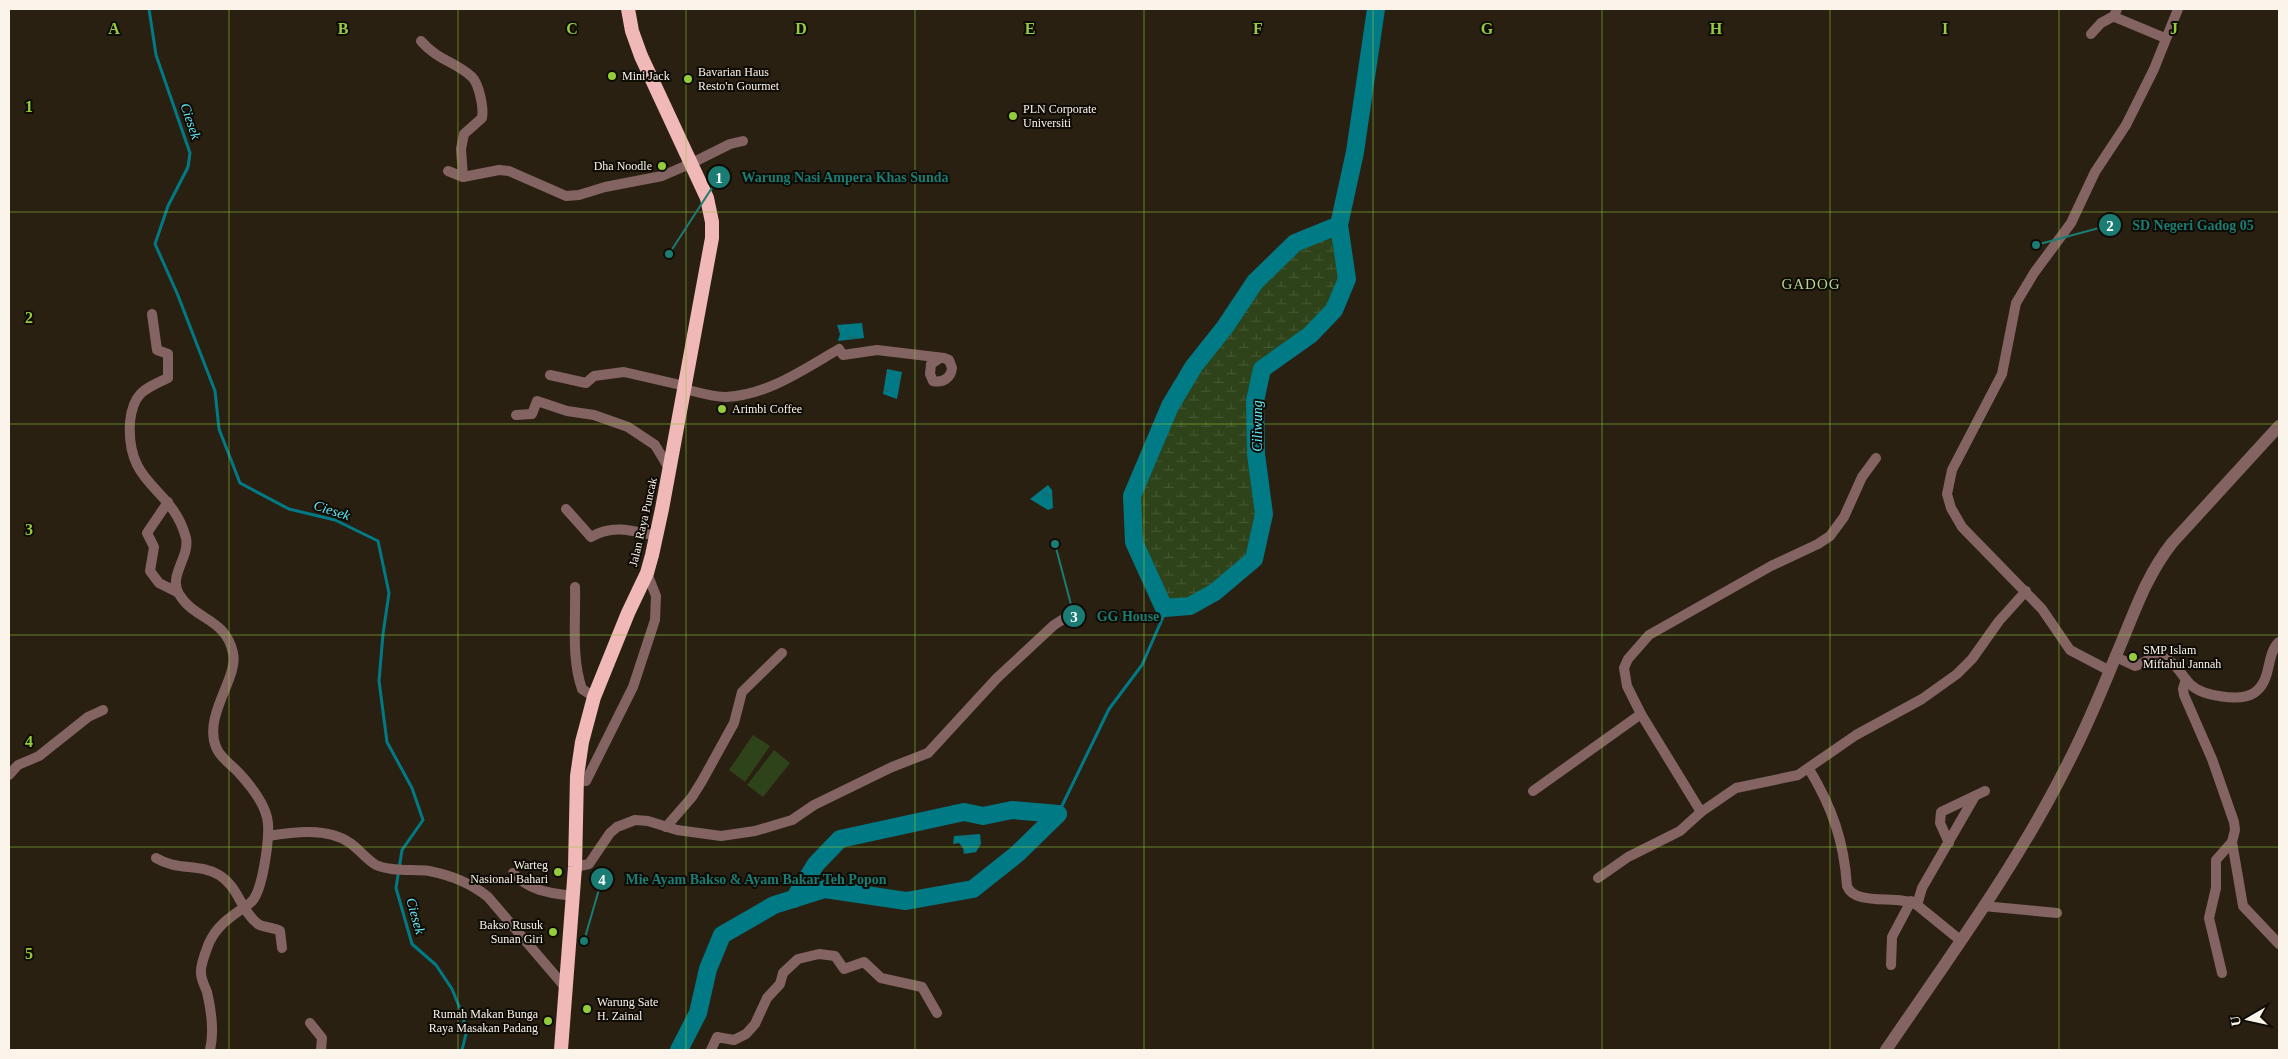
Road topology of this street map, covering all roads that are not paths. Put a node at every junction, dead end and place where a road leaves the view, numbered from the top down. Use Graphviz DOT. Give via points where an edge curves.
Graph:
graph roads {
  1 [pos="628,9"];
  2 [pos="2178,9"];
  3 [pos="2116,12"];
  4 [pos="2091,34"];
  5 [pos="2165,38"];
  6 [pos="421,41"];
  7 [pos="743,141"];
  8 [pos="692,163"];
  9 [pos="448,171"];
  10 [pos="463,177"];
  11 [pos="152,314"];
  12 [pos="940,358"];
  13 [pos="550,375"];
  14 [pos="685,388"];
  15 [pos="516,415"];
  16 [pos="2279,426"];
  17 [pos="1876,458"];
  18 [pos="670,470"];
  19 [pos="168,502"];
  20 [pos="566,510"];
  21 [pos="656,536"];
  22 [pos="647,573"];
  23 [pos="575,587"];
  24 [pos="2026,591"];
  25 [pos="177,592"];
  26 [pos="1070,615"];
  27 [pos="2279,642"];
  28 [pos="782,653"];
  29 [pos="2116,657"];
  30 [pos="2110,671"];
  31 [pos="2186,679"];
  32 [pos="594,696"];
  33 [pos="103,710"];
  34 [pos="1641,714"];
  35 [pos="1809,769"];
  36 [pos="9,775"];
  37 [pos="586,781"];
  38 [pos="1533,791"];
  39 [pos="1985,792"];
  40 [pos="1975,796"];
  41 [pos="1701,812"];
  42 [pos="666,827"];
  43 [pos="268,836"];
  44 [pos="2232,842"];
  45 [pos="1949,843"];
  46 [pos="156,858"];
  47 [pos="575,867"];
  48 [pos="513,873"];
  49 [pos="1598,878"];
  50 [pos="573,896"];
  51 [pos="1914,903"];
  52 [pos="244,906"];
  53 [pos="1983,906"];
  54 [pos="2057,913"];
  55 [pos="1960,940"];
  56 [pos="2279,944"];
  57 [pos="282,948"];
  58 [pos="1891,965"];
  59 [pos="2222,973"];
  60 [pos="565,986"];
  61 [pos="937,1013"];
  62 [pos="310,1023"];
  63 [pos="210,1050"];
  64 [pos="321,1050"];
  65 [pos="561,1050"];
  66 [pos="711,1050"];
  67 [pos="1886,1050"];
  1 -- 8 [label="highway, Jalan Raya Puncak" via="642,56"];
  2 -- 5 [label="street"];
  3 -- 4 [label="street"];
  3 -- 5 [label="street"];
  5 -- 24 [label="street" via="2154,69 2126,125 2095,172 2071,223 2016,303 2002,374 1947,486 1948,501 1962,527"];
  6 -- 10 [label="street" via="438,57 472,78 480,99 482,118 464,134 462,141"];
  7 -- 8 [label="street"];
  8 -- 10 [label="street" via="662,176 566,196 510,171"];
  8 -- 14 [label="highway, Jalan Raya Puncak" via="707,198 712,238"];
  9 -- 10 [label="street"];
  11 -- 19 [label="street" via="157,350 168,354 168,378 153,383 136,398 129,442 135,463 144,478"];
  12 -- 14 [label="street" via="876,350 843,355 839,349 794,377 752,392 725,397"];
  13 -- 14 [label="street" via="586,383 594,376 624,372"];
  14 -- 18 [label="highway, Jalan Raya Puncak"];
  15 -- 18 [label="street" via="532,414 537,401 628,427 655,445"];
  16 -- 29 [label="street" via="2157,562"];
  17 -- 34 [label="street" via="1830,536 1649,635 1632,652 1624,668 1624,678"];
  18 -- 21 [label="highway, Jalan Raya Puncak"];
  19 -- 25 [label="street" via="186,541 176,581"];
  19 -- 25 [label="street" via="147,533 154,547 150,572 159,583"];
  20 -- 21 [label="street" via="591,537 601,531 619,528"];
  21 -- 22 [label="highway, Jalan Raya Puncak"];
  22 -- 32 [label="highway, Jalan Raya Puncak"];
  22 -- 37 [label="street" via="656,596 655,620 631,692"];
  23 -- 32 [label="street" via="578,676 582,689"];
  24 -- 30 [label="street" via="2048,616 2070,650"];
  24 -- 35 [label="street" via="1999,621 1972,660 1957,674 1922,699 1856,735"];
  25 -- 43 [label="street" via="188,605 224,630 230,643 234,658 216,711 214,742 263,806 268,818"];
  26 -- 42 [label="street" via="1054,625 997,678 928,753 822,801 792,820 768,828 720,836"];
  27 -- 31 [label="street" via="2267,678 2249,695 2235,697 2204,692"];
  28 -- 42 [label="street" via="742,692 734,723 702,781"];
  29 -- 30 [label="street"];
  29 -- 31 [label="street" via="2135,666 2152,658 2164,658"];
  30 -- 53 [label="street" via="2065,769"];
  31 -- 44 [label="street" via="2184,695 2234,822"];
  32 -- 47 [label="highway, Jalan Raya Puncak" via="578,761"];
  33 -- 36 [label="street" via="88,717 39,756 18,765"];
  34 -- 38 [label="street"];
  34 -- 41 [label="street"];
  35 -- 41 [label="street" via="1790,779 1742,786"];
  35 -- 51 [label="street" via="1828,800 1851,892 1859,897"];
  39 -- 40 [label="street"];
  40 -- 45 [label="street"];
  40 -- 45 [label="street" via="1939,815"];
  41 -- 49 [label="street" via="1680,831 1628,857"];
  42 -- 47 [label="street" via="644,820 626,823 610,833 589,864"];
  43 -- 52 [label="street" via="258,890 251,902"];
  43 -- 60 [label="street" via="302,832 336,836 350,842 376,865 429,871 481,890"];
  44 -- 56 [label="street" via="2243,906"];
  44 -- 59 [label="street" via="2216,860 2216,888 2210,910"];
  45 -- 51 [label="street"];
  46 -- 52 [label="street" via="169,866 220,875"];
  47 -- 50 [label="highway, Jalan Raya Puncak"];
  48 -- 50 [label="street" via="531,888"];
  50 -- 60 [label="highway, Jalan Raya Puncak"];
  51 -- 55 [label="street"];
  51 -- 58 [label="street" via="1892,936"];
  52 -- 57 [label="street" via="260,925 280,931"];
  52 -- 63 [label="street" via="231,915 209,942 201,968 209,1004"];
  53 -- 54 [label="street"];
  53 -- 55 [label="street"];
  55 -- 67 [label="street"];
  60 -- 65 [label="highway, Jalan Raya Puncak"];
  61 -- 66 [label="street" via="922,987 881,978 864,962 844,969 835,956 819,954 798,959 787,968 746,1034 734,1040 717,1038"];
  62 -- 64 [label="street" via="322,1038"];
}
